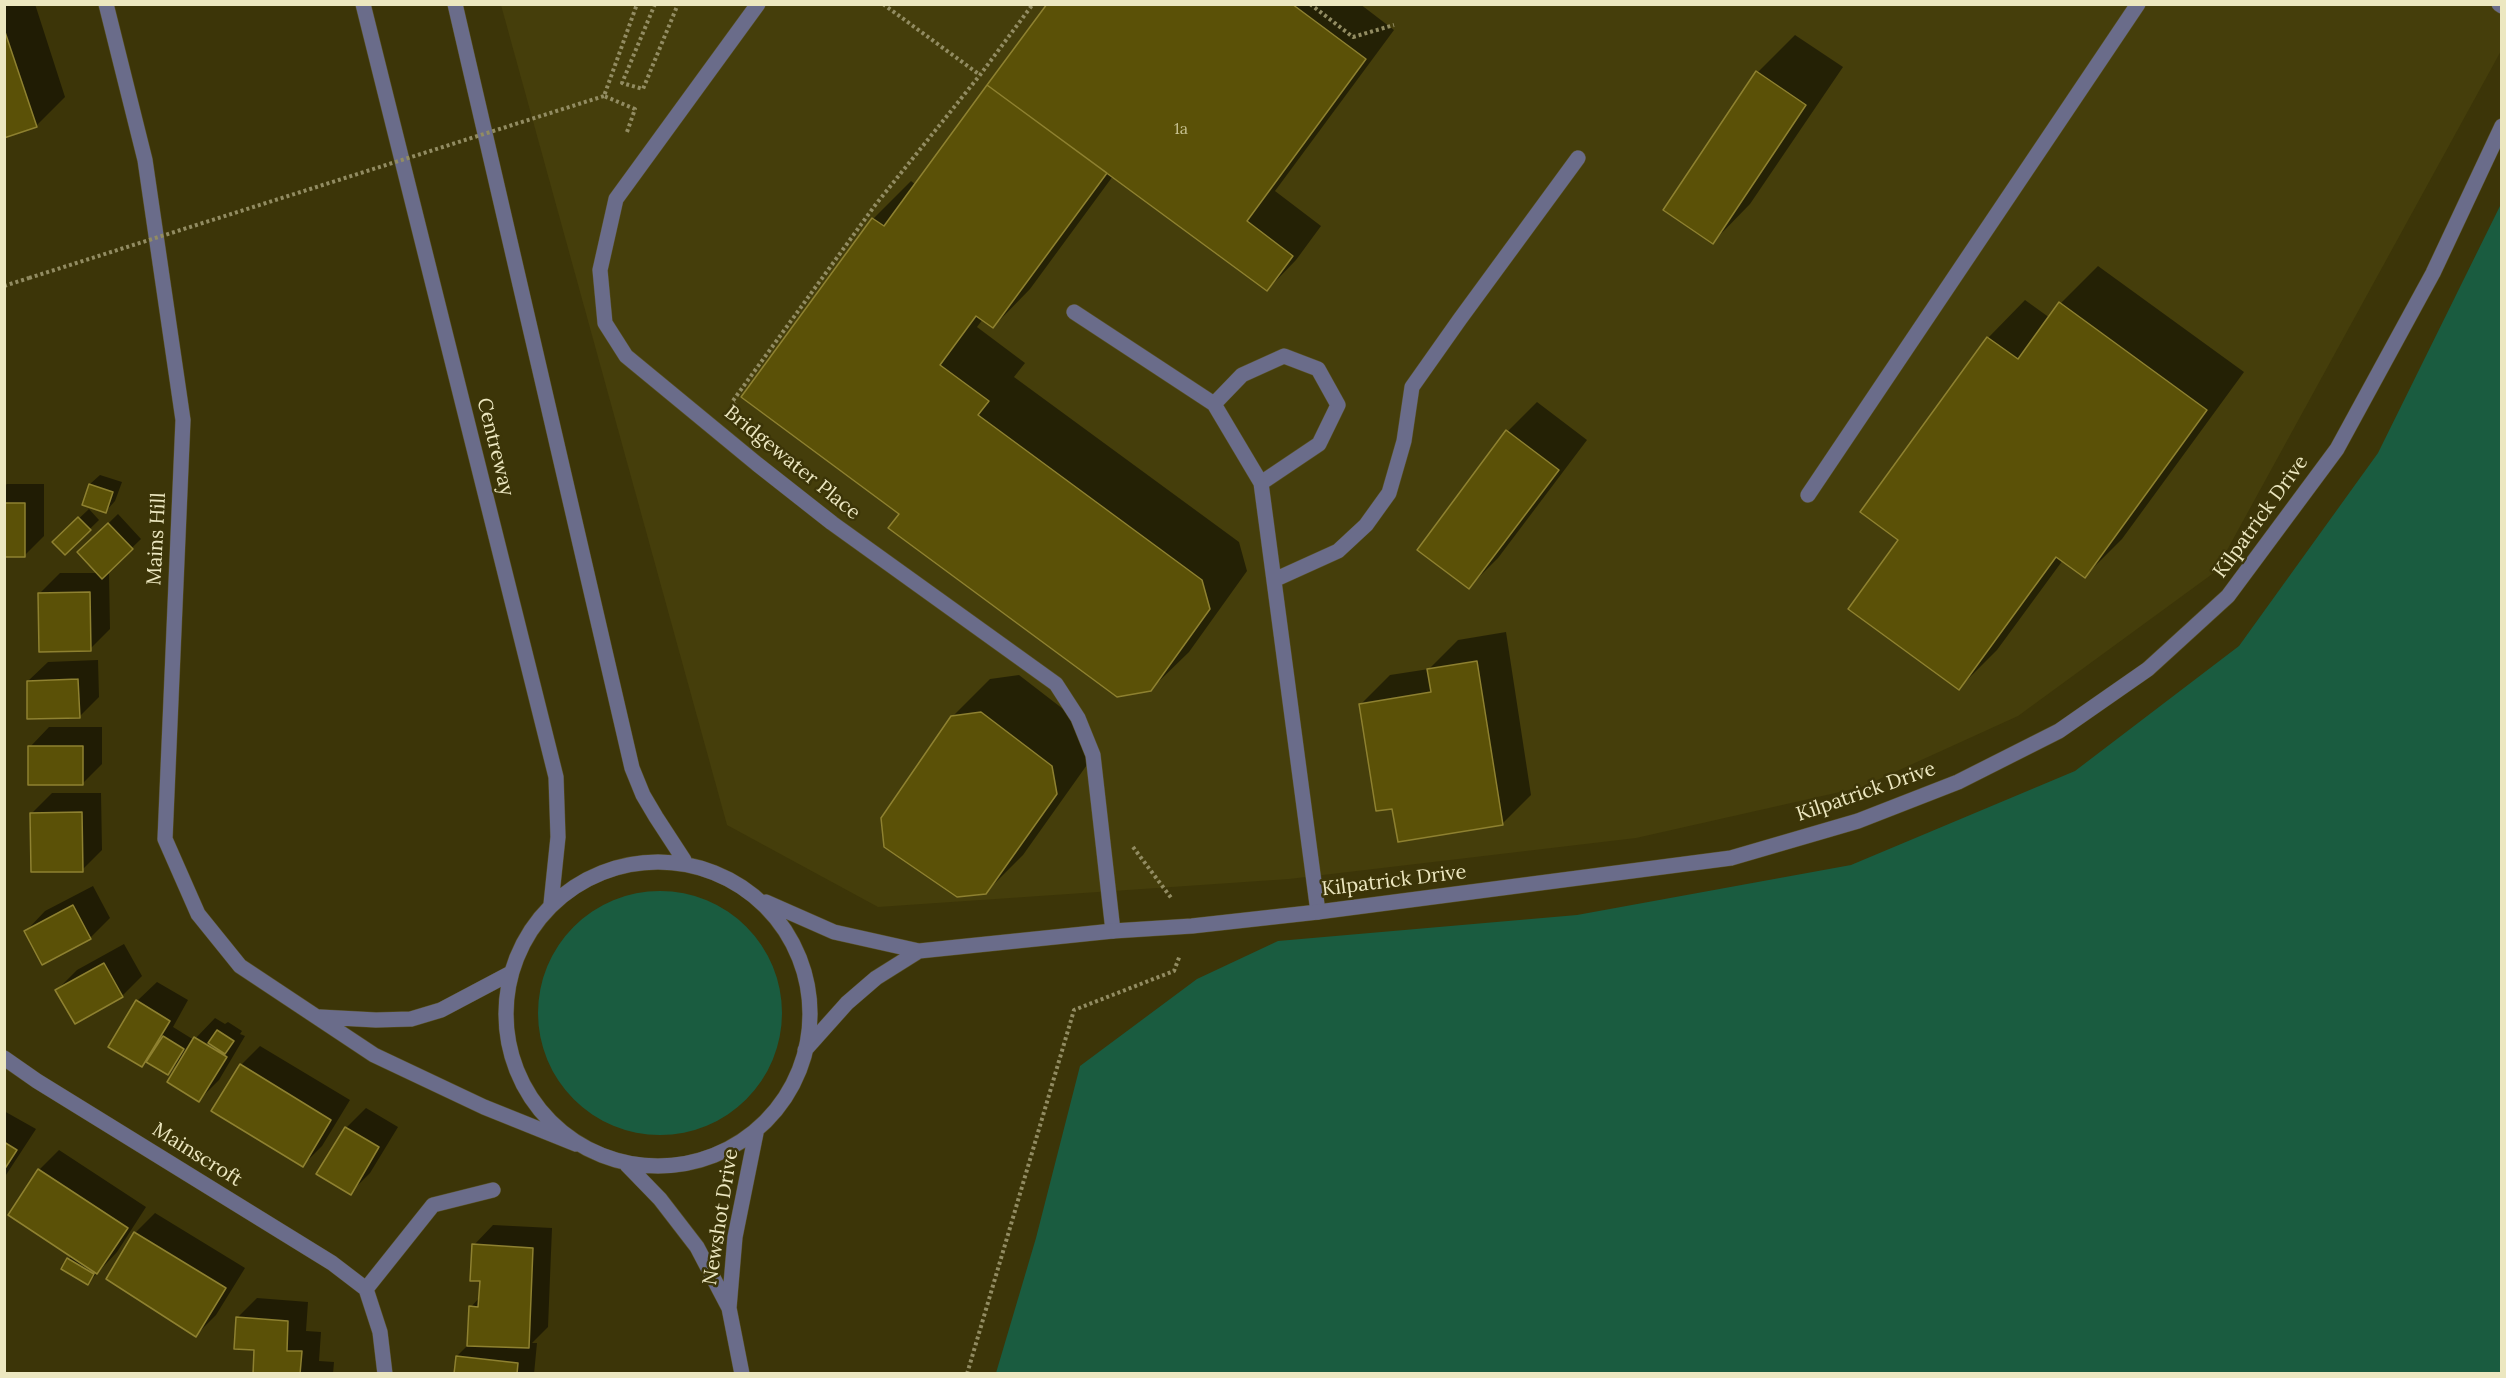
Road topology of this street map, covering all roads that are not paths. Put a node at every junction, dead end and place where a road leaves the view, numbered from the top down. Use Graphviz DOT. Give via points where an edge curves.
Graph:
graph roads {
  1 [pos="106,4"];
  2 [pos="363,4"];
  3 [pos="455,4"];
  4 [pos="758,4"];
  5 [pos="2138,4"];
  6 [pos="2502,126"];
  7 [pos="1578,158"];
  8 [pos="1074,312"];
  9 [pos="1214,404"];
  10 [pos="1261,483"];
  11 [pos="1808,495"];
  12 [pos="1274,580"];
  13 [pos="684,860"];
  14 [pos="766,902"];
  15 [pos="551,904"];
  16 [pos="1318,912"];
  17 [pos="1113,932"];
  18 [pos="919,951"];
  19 [pos="509,974"];
  20 [pos="320,1017"];
  21 [pos="806,1050"];
  22 [pos="4,1058"];
  23 [pos="756,1133"];
  24 [pos="576,1144"];
  25 [pos="627,1165"];
  26 [pos="493,1190"];
  27 [pos="366,1289"];
  28 [pos="729,1308"];
  29 [pos="385,1374"];
  30 [pos="742,1374"];
  1 -- 20 [label="street, Mains Hill" via="145,160 183,420 165,839 198,914 240,966"];
  2 -- 15 [label="street, Centreway" via="556,777 558,837"];
  3 -- 13 [label="street" via="632,768 647,802"];
  4 -- 17 [label="street, Bridgewater Place" via="616,199 600,270 605,323 626,357 757,464 832,523 1056,684 1078,718 1094,755"];
  5 -- 11 [label="street"];
  6 -- 16 [label="street, Kilpatrick Drive" via="2433,273 2330,458 2228,596 2148,669 2059,731 1958,782 1858,821 1731,858"];
  7 -- 12 [label="street" via="1412,387 1404,441 1389,493 1366,525 1338,551"];
  8 -- 9 [label="street"];
  9 -- 10 [label="street"];
  9 -- 10 [label="street" via="1242,375 1284,356 1318,369 1338,405 1319,444"];
  10 -- 12 [label="street"];
  12 -- 16 [label="street"];
  13 -- 14 [label="street" via="745,886"];
  13 -- 15 [label="street" via="640,861 597,873"];
  14 -- 18 [label="street, Kilpatrick Drive" via="834,932"];
  14 -- 21 [label="street" via="802,973 809,1013"];
  15 -- 19 [label="street"];
  16 -- 17 [label="street, Kilpatrick Drive"];
  17 -- 18 [label="street, Kilpatrick Drive"];
  18 -- 21 [label="street, Kilpatrick Drive" via="876,978 847,1003"];
  19 -- 20 [label="street" via="441,1010 411,1019"];
  19 -- 24 [label="street" via="506,1004 512,1050 525,1086 548,1119"];
  20 -- 24 [label="street, Mains Hill" via="374,1055"];
  21 -- 23 [label="street" via="785,1091"];
  22 -- 27 [label="street, Mainscroft" via="332,1263"];
  23 -- 25 [label="street" via="734,1149 684,1164 659,1168"];
  23 -- 28 [label="street, Newshot Drive" via="735,1237"];
  24 -- 25 [label="street"];
  25 -- 28 [label="street, Newshot Drive" via="660,1199 697,1247"];
  26 -- 27 [label="street" via="433,1205"];
  27 -- 29 [label="street" via="380,1332"];
  28 -- 30 [label="street, Newshot Drive"];
}
